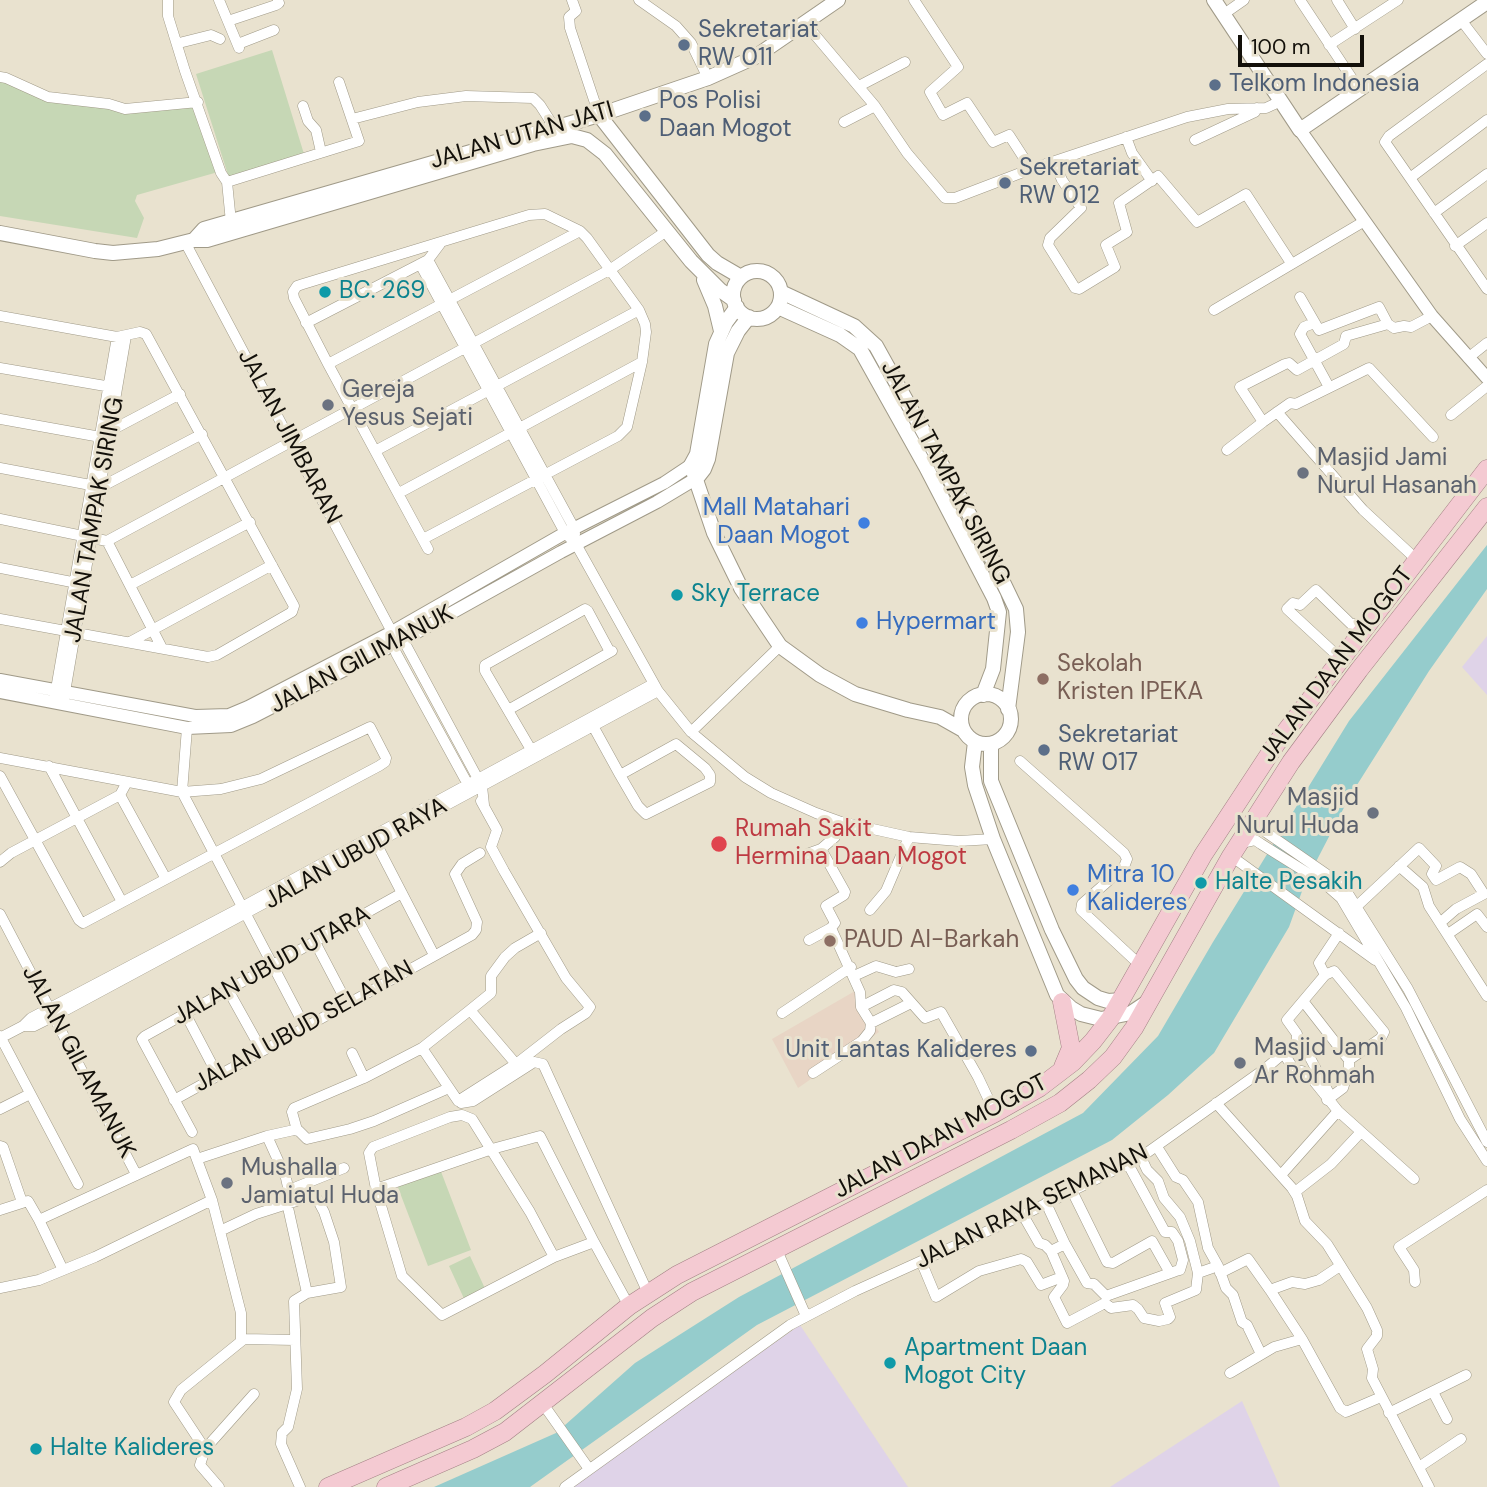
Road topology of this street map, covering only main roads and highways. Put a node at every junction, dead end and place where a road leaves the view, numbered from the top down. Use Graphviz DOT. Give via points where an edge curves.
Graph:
graph roads {
  1 [pos="838,0"];
  2 [pos="1214,0"];
  3 [pos="1487,2"];
  4 [pos="615,110"];
  5 [pos="599,115"];
  6 [pos="609,128"];
  7 [pos="232,227"];
  8 [pos="0,233"];
  9 [pos="691,261"];
  10 [pos="741,277"];
  11 [pos="781,292"];
  12 [pos="735,303"];
  13 [pos="778,307"];
  14 [pos="749,317"];
  15 [pos="721,331"];
  16 [pos="1487,469"];
  17 [pos="694,472"];
  18 [pos="1487,507"];
  19 [pos="1339,660"];
  20 [pos="1366,662"];
  21 [pos="1347,687"];
  22 [pos="983,695"];
  23 [pos="1008,709"];
  24 [pos="962,712"];
  25 [pos="940,716"];
  26 [pos="963,730"];
  27 [pos="975,742"];
  28 [pos="991,744"];
  29 [pos="1052,930"];
  30 [pos="1032,939"];
  31 [pos="1150,999"];
  32 [pos="1122,1000"];
  33 [pos="1062,1002"];
  34 [pos="1110,1018"];
  35 [pos="1059,1073"];
  36 [pos="878,1172"];
  37 [pos="888,1192"];
  38 [pos="328,1487"];
  39 [pos="386,1487"];
  1 -- 4 [label="main road, JALAN UTAN JATI" via="755,57"];
  2 -- 3 [label="main road" via="1269,105 1300,130"];
  4 -- 5 [label="main road, JALAN UTAN JATI"];
  4 -- 6 [label="main road"];
  5 -- 6 [label="main road"];
  5 -- 7 [label="main road, JALAN UTAN JATI"];
  6 -- 10 [label="main road" via="708,255"];
  7 -- 8 [label="main road, JALAN UTAN JATI" via="204,229 189,241 158,249 113,253"];
  7 -- 9 [label="main road, JALAN UTAN JATI" via="575,136 605,154"];
  9 -- 12 [label="main road"];
  9 -- 15 [label="main road" via="713,298"];
  10 -- 11 [label="main road" via="753,271 766,272"];
  10 -- 12 [label="main road"];
  11 -- 13 [label="main road"];
  11 -- 23 [label="main road, JALAN TAMPAK SIRING" via="854,326 876,346 978,530 1016,609 1018,632"];
  12 -- 14 [label="main road"];
  12 -- 15 [label="main road"];
  13 -- 14 [label="main road" via="767,316"];
  13 -- 22 [label="main road, JALAN TAMPAK SIRING" via="860,349 926,467 999,612 993,669"];
  14 -- 17 [label="main road" via="727,354 708,459 704,470"];
  15 -- 17 [label="main road"];
  16 -- 19 [label="highway, JALAN DAAN MOGOT"];
  17 -- 25 [label="main road" via="714,533 741,588 780,646 855,694"];
  18 -- 20 [label="highway, JALAN DAAN MOGOT"];
  19 -- 20 [label="highway"];
  19 -- 21 [label="highway"];
  19 -- 32 [label="highway, JALAN DAAN MOGOT" via="1276,744 1203,855"];
  20 -- 21 [label="highway, JALAN DAAN MOGOT"];
  21 -- 31 [label="highway, JALAN DAAN MOGOT" via="1260,808"];
  22 -- 23 [label="main road" via="998,698"];
  22 -- 24 [label="main road" via="970,700"];
  23 -- 28 [label="main road" via="1009,726"];
  24 -- 25 [label="main road"];
  24 -- 26 [label="main road"];
  25 -- 26 [label="main road"];
  26 -- 27 [label="main road"];
  27 -- 28 [label="main road"];
  27 -- 30 [label="main road" via="975,785"];
  28 -- 29 [label="main road" via="991,781"];
  29 -- 30 [label="main road" via="1045,942"];
  29 -- 32 [label="main road" via="1083,988 1098,998"];
  30 -- 33 [label="main road"];
  31 -- 34 [label="main road" via="1131,1013"];
  31 -- 37 [label="highway, JALAN DAAN MOGOT" via="1113,1057 1076,1091 1011,1130"];
  32 -- 34 [label="highway, JALAN DAAN MOGOT"];
  33 -- 34 [label="main road" via="1091,1018"];
  33 -- 35 [label="highway" via="1071,1048"];
  34 -- 35 [label="highway, JALAN DAAN MOGOT"];
  35 -- 36 [label="highway, JALAN DAAN MOGOT" via="995,1113"];
  36 -- 37 [label="highway"];
  36 -- 38 [label="highway, JALAN DAAN MOGOT" via="695,1264 648,1293 495,1411"];
  37 -- 39 [label="highway, JALAN DAAN MOGOT" via="779,1253 676,1302 545,1407 489,1442"];
}
